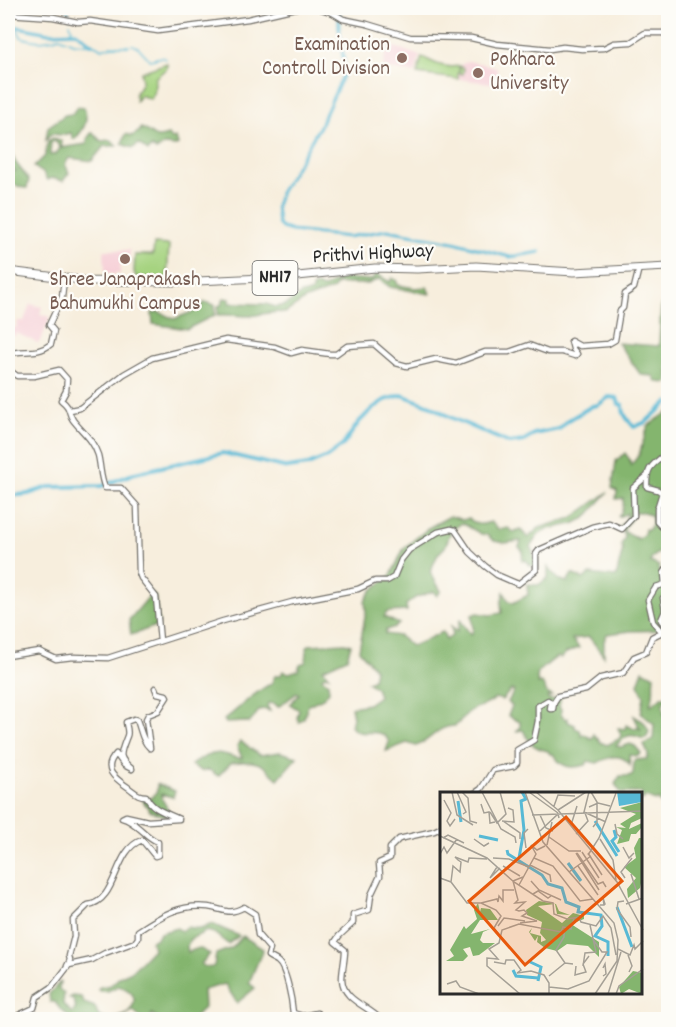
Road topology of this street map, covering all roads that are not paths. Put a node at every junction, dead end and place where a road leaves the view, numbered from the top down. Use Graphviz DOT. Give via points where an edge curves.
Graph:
graph roads {
  1 [pos="296,8"];
  2 [pos="318,8"];
  3 [pos="8,14"];
  4 [pos="669,36"];
  5 [pos="669,267"];
  6 [pos="639,268"];
  7 [pos="8,271"];
  8 [pos="64,279"];
  9 [pos="8,355"];
  10 [pos="8,369"];
  11 [pos="70,410"];
  12 [pos="669,450"];
  13 [pos="648,476"];
  14 [pos="669,533"];
  15 [pos="669,567"];
  16 [pos="669,595"];
  17 [pos="669,629"];
  18 [pos="669,634"];
  19 [pos="656,636"];
  20 [pos="160,641"];
  21 [pos="8,656"];
  22 [pos="155,688"];
  23 [pos="476,792"];
  24 [pos="440,828"];
  25 [pos="67,966"];
  26 [pos="16,1020"];
  27 [pos="330,1020"];
  28 [pos="381,1020"];
  1 -- 3 [label="street" via="158,31"];
  2 -- 4 [label="street" via="410,37 460,37 550,49 604,48 631,42 645,33"];
  5 -- 6 [label="highway, Prithvi Highway / NH17"];
  6 -- 8 [label="highway, Prithvi Highway / NH17" via="574,272 476,266 375,268 175,282"];
  6 -- 11 [label="street" via="634,288 625,294 615,340 579,346 570,341 575,356 529,345 509,352 485,352 456,363 436,359 407,366 396,363 374,344 347,346 336,354 302,350 291,353 226,340 152,358 80,408"];
  7 -- 8 [label="highway, Prithvi Highway / NH17"];
  8 -- 9 [label="street" via="62,297 49,325 54,332 51,344 42,350"];
  10 -- 11 [label="street" via="17,376 60,370 68,381 61,400"];
  11 -- 20 [label="street" via="72,419 97,453 105,488 121,488 137,506 139,573 156,597"];
  12 -- 13 [label="street" via="652,464"];
  13 -- 14 [label="street" via="647,487 662,493 657,522"];
  13 -- 20 [label="street" via="633,488 634,516 622,528 609,523 594,526 539,550 536,570 518,584 485,566 451,529 438,532 409,550 389,580 292,602"];
  15 -- 19 [label="street" via="664,573 665,584 656,587 648,600 653,622 662,632"];
  16 -- 17 [label="street" via="663,598 665,611 661,621"];
  18 -- 19 [label="street"];
  19 -- 23 [label="street" via="623,674 601,678 586,690 560,694 551,709 548,700 538,706 534,740 517,750 514,766 492,770"];
  20 -- 21 [label="street" via="108,658 56,659 39,651"];
  22 -- 25 [label="street" via="167,697 158,711 147,717 150,747 137,720 126,722 121,757 132,769 124,765 116,754 110,767 119,782 146,796 168,816 179,819 148,821 122,817 158,842 158,855 141,840 129,849 105,897 88,905 74,920"];
  24 -- 28 [label="street" via="394,843 390,858 379,863 380,876 369,910 353,915 353,924 336,941 345,950 342,979 346,993"];
  25 -- 26 [label="street" via="52,987 37,997 34,1008"];
  25 -- 27 [label="street" via="135,942 139,931 176,909 210,907 231,913 244,907 256,915 258,935 270,949 268,956 283,969 293,1014 317,1013"];
}
